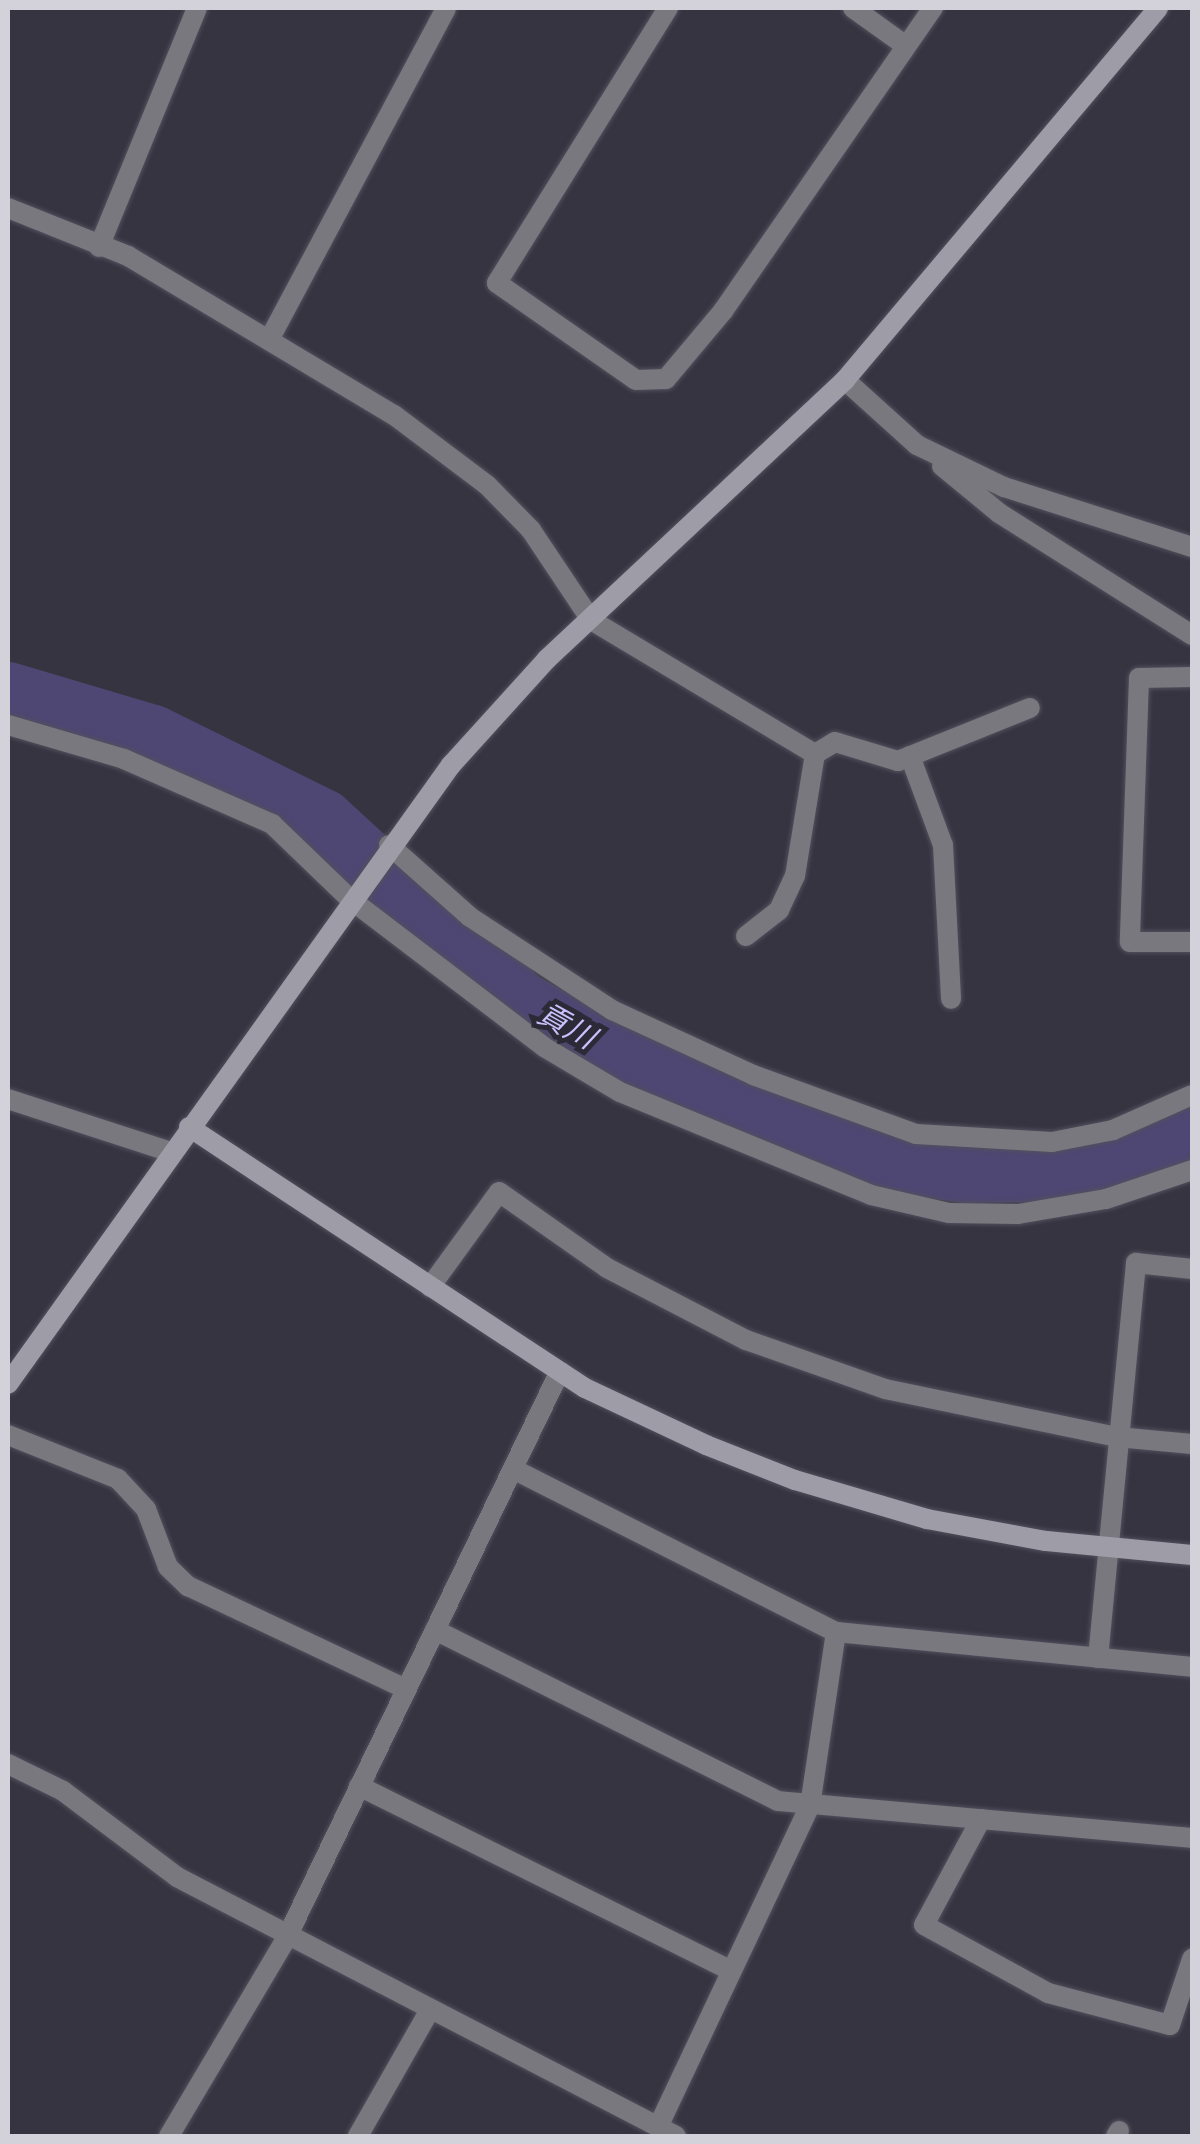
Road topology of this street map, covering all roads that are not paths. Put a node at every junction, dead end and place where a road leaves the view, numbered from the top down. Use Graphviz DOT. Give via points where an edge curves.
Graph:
graph roads {
  1 [pos="196,8"];
  2 [pos="446,8"];
  3 [pos="668,8"];
  4 [pos="854,8"];
  5 [pos="933,8"];
  6 [pos="1158,8"];
  7 [pos="906,46"];
  8 [pos="8,208"];
  9 [pos="99,247"];
  10 [pos="269,340"];
  11 [pos="844,380"];
  12 [pos="917,445"];
  13 [pos="1192,547"];
  14 [pos="590,620"];
  15 [pos="1192,635"];
  16 [pos="1192,677"];
  17 [pos="1030,708"];
  18 [pos="8,726"];
  19 [pos="815,754"];
  20 [pos="910,756"];
  21 [pos="389,845"];
  22 [pos="354,895"];
  23 [pos="746,936"];
  24 [pos="1192,942"];
  25 [pos="950,998"];
  26 [pos="1192,1095"];
  27 [pos="8,1099"];
  28 [pos="189,1127"];
  29 [pos="171,1152"];
  30 [pos="1192,1170"];
  31 [pos="1192,1269"];
  32 [pos="430,1287"];
  33 [pos="560,1372"];
  34 [pos="8,1384"];
  35 [pos="8,1435"];
  36 [pos="1117,1436"];
  37 [pos="1192,1444"];
  38 [pos="513,1469"];
  39 [pos="1108,1547"];
  40 [pos="1192,1556"];
  41 [pos="435,1630"];
  42 [pos="836,1632"];
  43 [pos="1098,1658"];
  44 [pos="1192,1668"];
  45 [pos="406,1689"];
  46 [pos="8,1764"];
  47 [pos="360,1786"];
  48 [pos="810,1806"];
  49 [pos="981,1819"];
  50 [pos="1192,1838"];
  51 [pos="287,1937"];
  52 [pos="1192,1959"];
  53 [pos="732,1972"];
  54 [pos="430,2010"];
  55 [pos="667,2132"];
  56 [pos="170,2136"];
  57 [pos="358,2136"];
  1 -- 9 [label="street"];
  2 -- 10 [label="street"];
  3 -- 7 [label="street" via="497,284 636,380 666,378 723,311"];
  4 -- 7 [label="street"];
  5 -- 7 [label="street"];
  6 -- 11 [label="street"];
  8 -- 9 [label="street"];
  9 -- 10 [label="street" via="128,256"];
  10 -- 14 [label="street" via="394,415 487,484 531,530"];
  11 -- 12 [label="street"];
  11 -- 14 [label="street"];
  12 -- 13 [label="street" via="1004,488"];
  12 -- 15 [label="street" via="999,513"];
  14 -- 19 [label="street"];
  14 -- 21 [label="street" via="451,765"];
  16 -- 24 [label="street" via="1139,678 1130,942"];
  17 -- 20 [label="street"];
  18 -- 22 [label="street" via="124,759 272,824"];
  19 -- 20 [label="street" via="835,742 898,760"];
  19 -- 23 [label="street" via="796,876 780,910"];
  20 -- 25 [label="street" via="942,845"];
  21 -- 22 [label="street"];
  21 -- 26 [label="street" via="470,916 612,1010 753,1075 916,1134 1052,1142 1113,1130"];
  22 -- 28 [label="street"];
  22 -- 30 [label="street" via="474,998 620,1092 871,1196 949,1212 1018,1214 1106,1199"];
  27 -- 29 [label="street"];
  28 -- 29 [label="street"];
  28 -- 32 [label="street"];
  29 -- 34 [label="street"];
  31 -- 36 [label="street" via="1136,1263"];
  32 -- 33 [label="street"];
  32 -- 36 [label="street" via="499,1192 607,1268 746,1340 884,1389"];
  33 -- 38 [label="street"];
  33 -- 39 [label="street" via="706,1445 795,1480 927,1518"];
  35 -- 45 [label="street" via="118,1479 146,1509 168,1567 188,1586"];
  36 -- 37 [label="street"];
  36 -- 39 [label="street"];
  38 -- 41 [label="street"];
  38 -- 42 [label="street"];
  39 -- 40 [label="street"];
  39 -- 43 [label="street"];
  41 -- 45 [label="street"];
  41 -- 48 [label="street" via="778,1801"];
  42 -- 43 [label="street"];
  42 -- 48 [label="street"];
  43 -- 44 [label="street"];
  45 -- 47 [label="street"];
  46 -- 51 [label="street" via="63,1791 176,1877"];
  47 -- 51 [label="street"];
  47 -- 53 [label="street"];
  48 -- 49 [label="street"];
  48 -- 53 [label="street"];
  49 -- 50 [label="street"];
  49 -- 52 [label="street" via="924,1925 1048,1993 1170,2025"];
  51 -- 54 [label="street"];
  51 -- 56 [label="street"];
  53 -- 55 [label="street"];
  54 -- 55 [label="street"];
  54 -- 57 [label="street"];
}
